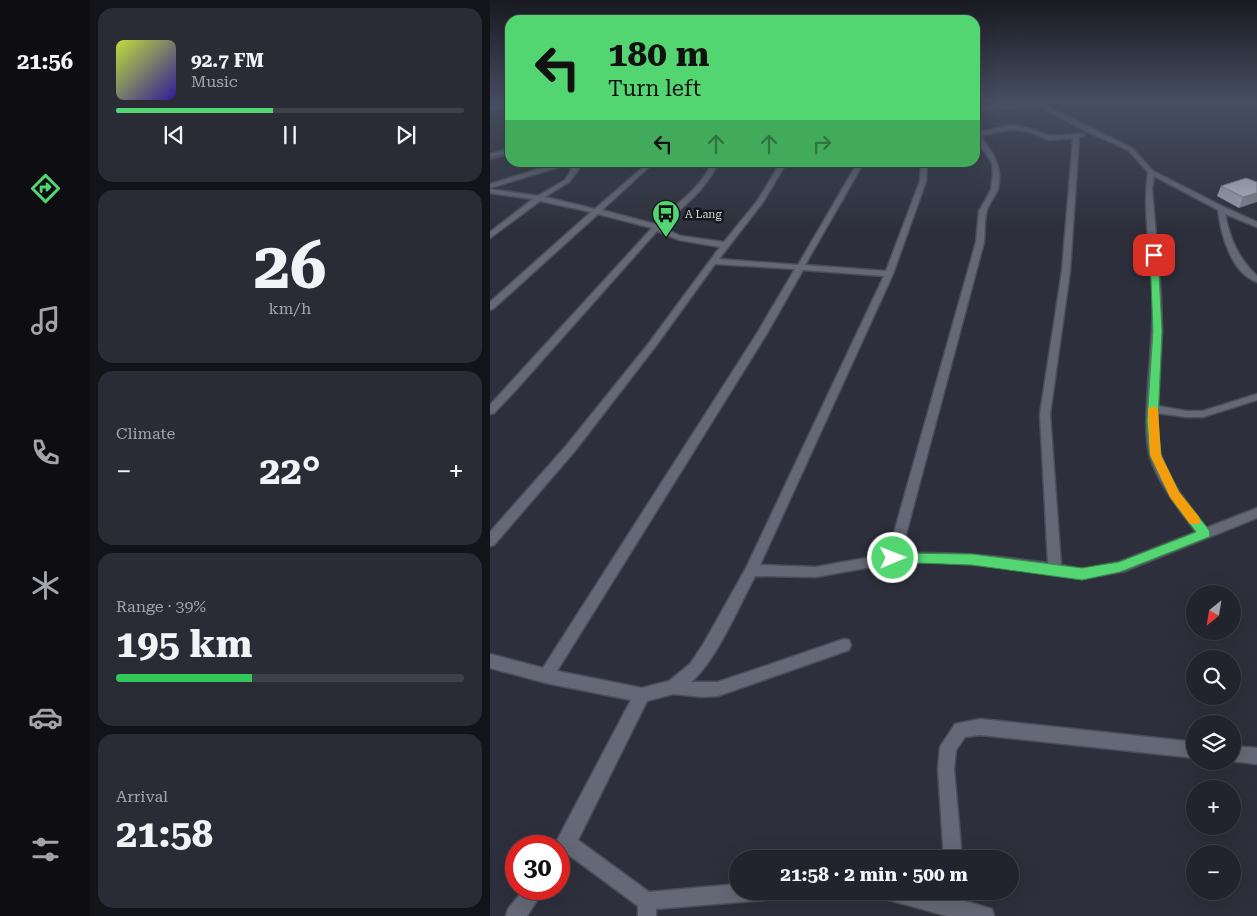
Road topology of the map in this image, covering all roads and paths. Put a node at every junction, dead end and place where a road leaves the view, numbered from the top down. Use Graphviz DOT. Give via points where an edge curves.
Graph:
graph roads {
  1 [pos="982,144"];
  2 [pos="1076,144"];
  3 [pos="1118,144"];
  4 [pos="505,152"];
  5 [pos="490,156"];
  6 [pos="554,167"];
  7 [pos="575,167"];
  8 [pos="646,167"];
  9 [pos="714,167"];
  10 [pos="781,167"];
  11 [pos="858,167"];
  12 [pos="924,167"];
  13 [pos="1151,172"];
  14 [pos="490,186"];
  15 [pos="490,191"];
  16 [pos="538,199"];
  17 [pos="1221,209"];
  18 [pos="598,212"];
  19 [pos="1257,225"];
  20 [pos="657,227"];
  21 [pos="490,236"];
  22 [pos="726,245"];
  23 [pos="713,261"];
  24 [pos="801,268"];
  25 [pos="889,274"];
  26 [pos="1257,280"];
  27 [pos="490,307"];
  28 [pos="1257,397"];
  29 [pos="1153,409"];
  30 [pos="490,411"];
  31 [pos="1257,513"];
  32 [pos="1204,534"];
  33 [pos="490,542"];
  34 [pos="893,558"];
  35 [pos="751,570"];
  36 [pos="1055,571"];
  37 [pos="844,645"];
  38 [pos="490,661"];
  39 [pos="546,676"];
  40 [pos="673,687"];
  41 [pos="642,695"];
  42 [pos="1186,749"];
  43 [pos="1241,755"];
  44 [pos="1257,756"];
  45 [pos="570,835"];
  46 [pos="952,850"];
  47 [pos="570,854"];
  48 [pos="729,896"];
  49 [pos="526,900"];
  50 [pos="932,900"];
  51 [pos="956,905"];
  52 [pos="647,908"];
  53 [pos="514,916"];
  54 [pos="985,916"];
  1 -- 34 [label="street" via="995,163 994,190 983,211 980,242"];
  2 -- 36 [label="street" via="1066,271 1045,414"];
  3 -- 13 [label="street" via="1130,149"];
  4 -- 5 [label="street"];
  6 -- 14 [label="street"];
  7 -- 16 [label="street" via="567,181"];
  8 -- 18 [label="street"];
  9 -- 20 [label="street"];
  10 -- 22 [label="street" via="761,201"];
  11 -- 24 [label="street"];
  12 -- 25 [label="street" via="916,203"];
  13 -- 17 [label="street"];
  13 -- 29 [label="street" via="1149,188 1157,288"];
  15 -- 16 [label="street"];
  16 -- 18 [label="street"];
  16 -- 21 [label="street"];
  17 -- 19 [label="street"];
  17 -- 26 [label="street" via="1228,246"];
  18 -- 20 [label="street"];
  18 -- 27 [label="street"];
  20 -- 22 [label="street" via="662,233 672,236"];
  20 -- 30 [label="street"];
  22 -- 23 [label="street"];
  23 -- 24 [label="street"];
  23 -- 33 [label="street" via="582,434"];
  24 -- 25 [label="street"];
  24 -- 39 [label="street"];
  25 -- 35 [label="street"];
  28 -- 29 [label="street" via="1203,414"];
  29 -- 32 [label="street" via="1156,455 1174,494"];
  31 -- 32 [label="street"];
  32 -- 36 [label="street" via="1120,567 1082,574"];
  34 -- 35 [label="street" via="816,572"];
  34 -- 36 [label="street" via="972,559"];
  35 -- 40 [label="street" via="709,648 695,669"];
  37 -- 40 [label="street" via="718,689"];
  38 -- 39 [label="street"];
  39 -- 41 [label="street"];
  40 -- 41 [label="street"];
  41 -- 45 [label="street"];
  42 -- 46 [label="street" via="980,727 961,730 948,748 946,769"];
  43 -- 44 [label="street"];
  47 -- 52 [label="street"];
  48 -- 52 [label="street"];
  49 -- 53 [label="street"];
  50 -- 51 [label="street"];
  51 -- 54 [label="street"];
}
